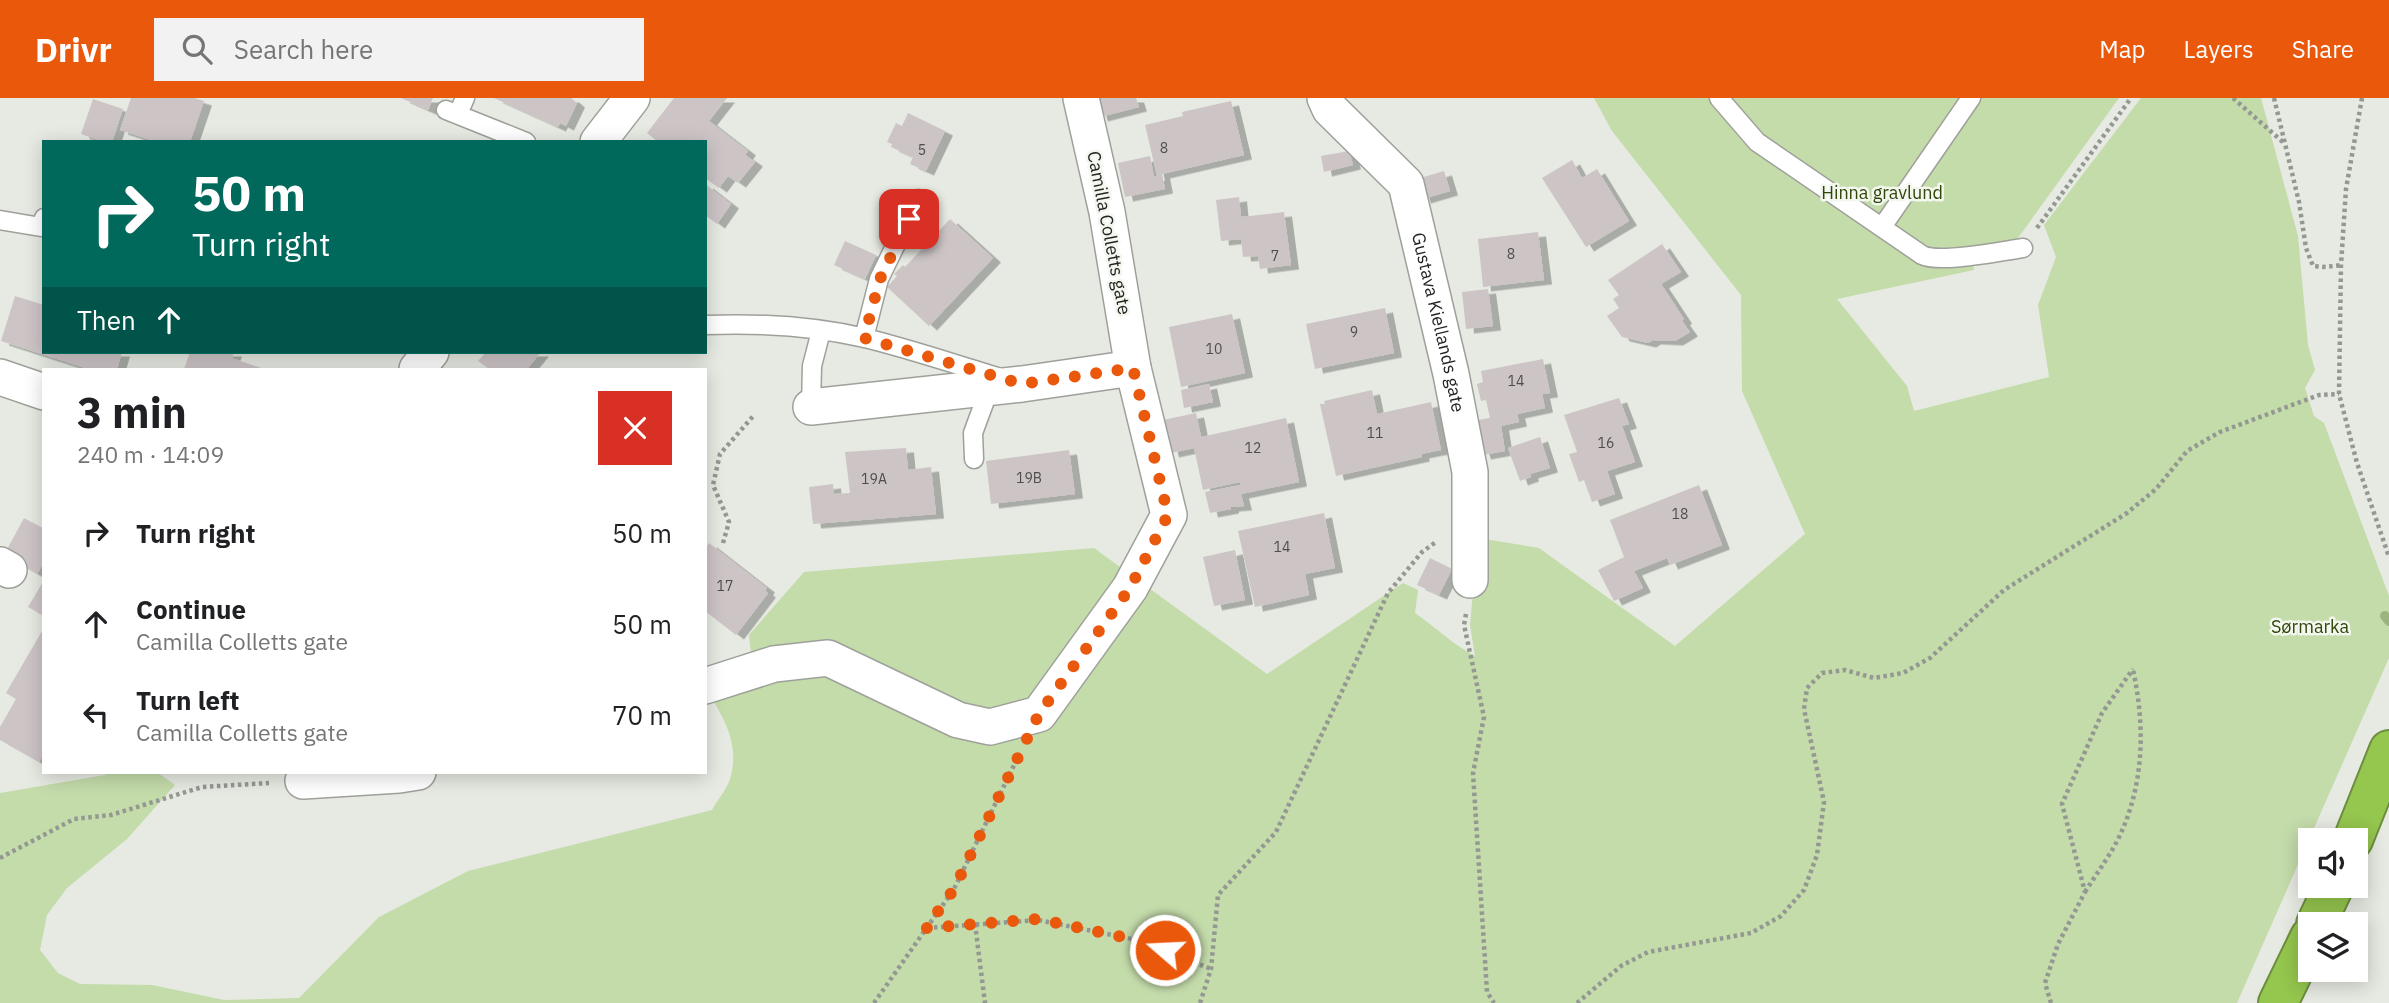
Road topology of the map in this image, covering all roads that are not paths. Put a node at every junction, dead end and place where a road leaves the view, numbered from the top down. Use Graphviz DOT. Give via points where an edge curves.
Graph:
graph roads {
  1 [pos="632,98"];
  2 [pos="1081,98"];
  3 [pos="1325,98"];
  4 [pos="1719,98"];
  5 [pos="1971,98"];
  6 [pos="456,107"];
  7 [pos="522,140"];
  8 [pos="600,140"];
  9 [pos="918,199"];
  10 [pos="0,220"];
  11 [pos="42,223"];
  12 [pos="1882,228"];
  13 [pos="2023,248"];
  14 [pos="707,326"];
  15 [pos="821,331"];
  16 [pos="864,338"];
  17 [pos="429,354"];
  18 [pos="418,368"];
  19 [pos="1133,368"];
  20 [pos="0,377"];
  21 [pos="1006,386"];
  22 [pos="42,391"];
  23 [pos="811,407"];
  24 [pos="974,459"];
  25 [pos="1470,580"];
  26 [pos="707,685"];
  27 [pos="2389,750"];
  28 [pos="406,774"];
  29 [pos="303,781"];
  30 [pos="2358,828"];
  31 [pos="2298,962"];
  32 [pos="2278,1003"];
  1 -- 8 [label="street"];
  2 -- 19 [label="street, Camilla Colletts gate" via="1107,212"];
  3 -- 25 [label="street, Gustava Kiellands gate" via="1330,109 1406,184 1470,472"];
  4 -- 12 [label="lane" via="1757,142"];
  5 -- 12 [label="lane"];
  6 -- 7 [label="lane"];
  9 -- 16 [label="lane" via="880,279"];
  10 -- 11 [label="lane"];
  12 -- 13 [label="lane" via="1927,258"];
  14 -- 15 [label="lane"];
  15 -- 16 [label="lane"];
  15 -- 23 [label="lane" via="812,366"];
  16 -- 21 [label="lane"];
  17 -- 18 [label="street"];
  19 -- 21 [label="street"];
  19 -- 26 [label="street, Camilla Colletts gate" via="1168,515 1130,588 1039,714 990,727 958,720 828,658 775,664"];
  20 -- 22 [label="street"];
  21 -- 23 [label="street"];
  21 -- 24 [label="lane" via="972,433"];
  27 -- 30 [label="highway"];
  28 -- 29 [label="street"];
  31 -- 32 [label="highway"];
}
